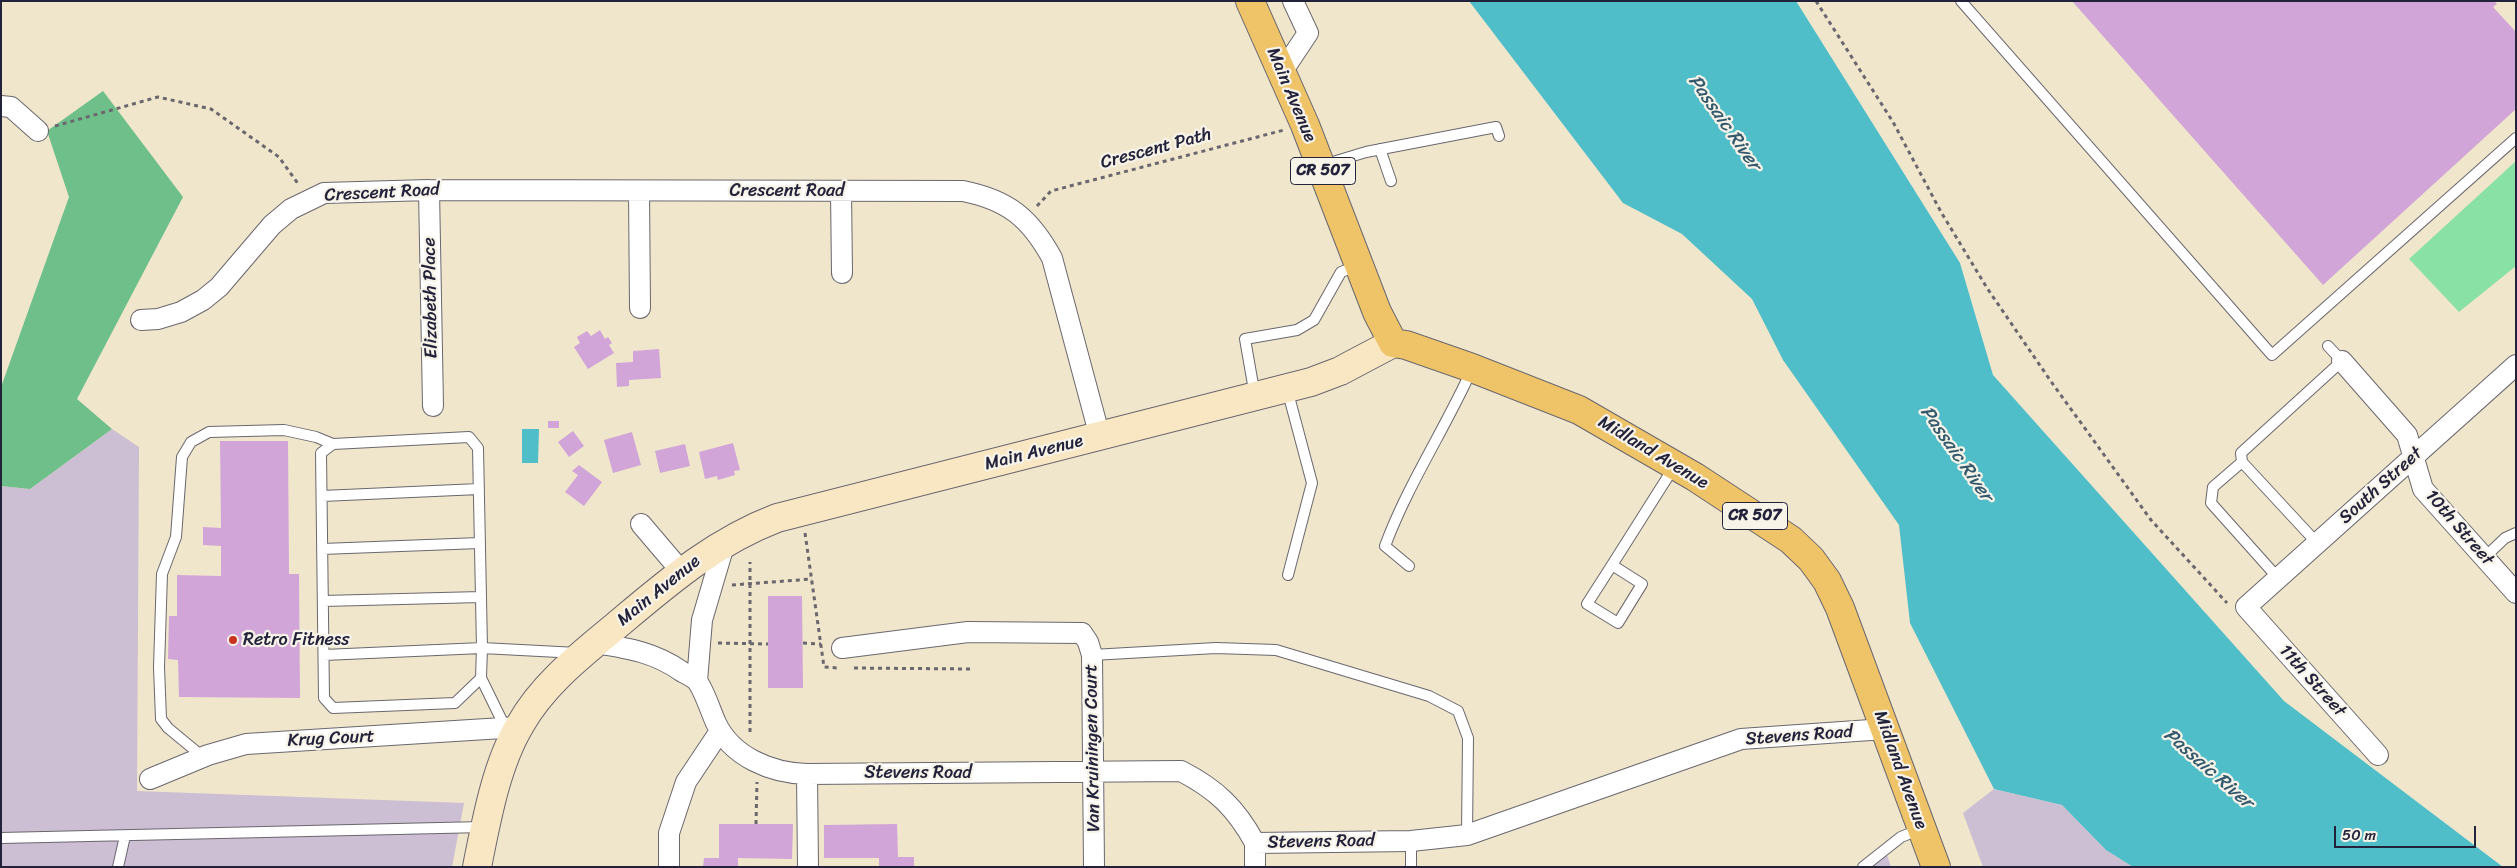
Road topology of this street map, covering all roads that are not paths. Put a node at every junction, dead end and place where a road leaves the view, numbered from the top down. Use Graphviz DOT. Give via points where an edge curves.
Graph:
graph roads {
  1 [pos="1250,1"];
  2 [pos="1293,1"];
  3 [pos="1961,1"];
  4 [pos="1282,72"];
  5 [pos="1,106"];
  6 [pos="38,131"];
  7 [pos="1499,136"];
  8 [pos="2516,138"];
  9 [pos="1380,149"];
  10 [pos="1321,166"];
  11 [pos="1391,181"];
  12 [pos="429,190"];
  13 [pos="639,190"];
  14 [pos="841,191"];
  15 [pos="1358,266"];
  16 [pos="842,273"];
  17 [pos="640,308"];
  18 [pos="141,320"];
  19 [pos="1393,342"];
  20 [pos="2328,346"];
  21 [pos="2342,361"];
  22 [pos="2516,365"];
  23 [pos="1472,368"];
  24 [pos="1287,388"];
  25 [pos="1256,397"];
  26 [pos="433,406"];
  27 [pos="1100,436"];
  28 [pos="332,444"];
  29 [pos="2413,457"];
  30 [pos="2242,462"];
  31 [pos="1675,465"];
  32 [pos="478,489"];
  33 [pos="322,496"];
  34 [pos="641,524"];
  35 [pos="2516,533"];
  36 [pos="724,542"];
  37 [pos="480,543"];
  38 [pos="2317,543"];
  39 [pos="322,549"];
  40 [pos="2484,558"];
  41 [pos="1612,565"];
  42 [pos="1409,566"];
  43 [pos="681,571"];
  44 [pos="1288,575"];
  45 [pos="2278,578"];
  46 [pos="2516,593"];
  47 [pos="481,597"];
  48 [pos="323,601"];
  49 [pos="2246,607"];
  50 [pos="482,648"];
  51 [pos="590,648"];
  52 [pos="842,648"];
  53 [pos="324,655"];
  54 [pos="1092,655"];
  55 [pos="481,678"];
  56 [pos="697,681"];
  57 [pos="512,727"];
  58 [pos="1886,729"];
  59 [pos="720,731"];
  60 [pos="2378,755"];
  61 [pos="204,757"];
  62 [pos="1094,772"];
  63 [pos="807,774"];
  64 [pos="150,779"];
  65 [pos="485,827"];
  66 [pos="1922,829"];
  67 [pos="125,836"];
  68 [pos="1467,836"];
  69 [pos="1,838"];
  70 [pos="1411,841"];
  71 [pos="1255,843"];
  72 [pos="118,867"];
  73 [pos="477,867"];
  74 [pos="669,867"];
  75 [pos="808,867"];
  76 [pos="1094,867"];
  77 [pos="1254,867"];
  78 [pos="1411,867"];
  79 [pos="1863,867"];
  80 [pos="1936,867"];
  1 -- 4 [label="main road, Main Avenue / CR 507"];
  2 -- 4 [label="street" via="1308,33"];
  3 -- 8 [label="lane" via="2272,356"];
  4 -- 10 [label="main road, Main Avenue / CR 507"];
  5 -- 6 [label="street" via="11,107"];
  7 -- 9 [label="lane" via="1496,127"];
  9 -- 10 [label="lane"];
  9 -- 11 [label="lane"];
  10 -- 15 [label="main road, Main Avenue / CR 507"];
  12 -- 13 [label="street, Crescent Road"];
  12 -- 18 [label="street, Crescent Road" via="324,193 310,199 272,225 219,287 203,300 182,312"];
  12 -- 26 [label="street, Elizabeth Place"];
  13 -- 14 [label="street, Crescent Road"];
  13 -- 17 [label="street"];
  14 -- 16 [label="street"];
  14 -- 27 [label="street, Crescent Road" via="963,191 1005,204 1025,219 1040,236 1052,258"];
  15 -- 19 [label="main road, Main Avenue / CR 507"];
  15 -- 25 [label="lane" via="1341,272 1314,320 1297,330 1245,339"];
  19 -- 23 [label="main road, Midland Avenue / CR 507"];
  19 -- 24 [label="street, Main Avenue" via="1340,371"];
  20 -- 21 [label="lane"];
  21 -- 29 [label="street, 10th Street" via="2407,435"];
  21 -- 30 [label="lane" via="2241,453"];
  22 -- 29 [label="street, South Street"];
  23 -- 31 [label="main road, Midland Avenue / CR 507" via="1578,410"];
  23 -- 42 [label="lane" via="1452,413 1416,474 1385,546"];
  24 -- 25 [label="street, Main Avenue"];
  24 -- 44 [label="lane" via="1312,483"];
  25 -- 27 [label="street, Main Avenue"];
  27 -- 36 [label="street, Main Avenue" via="777,518"];
  28 -- 32 [label="lane" via="469,437 478,448"];
  28 -- 33 [label="lane" via="321,454"];
  28 -- 61 [label="lane" via="284,430 210,432 191,442 182,457 176,537 162,574 161,719"];
  29 -- 38 [label="street, South Street"];
  29 -- 40 [label="street, 10th Street" via="2423,488"];
  30 -- 38 [label="lane"];
  30 -- 45 [label="lane" via="2214,486 2212,503"];
  31 -- 41 [label="lane"];
  31 -- 58 [label="main road, Midland Avenue / CR 507" via="1791,540 1811,559 1827,581 1840,608"];
  32 -- 33 [label="lane"];
  32 -- 37 [label="lane"];
  33 -- 39 [label="lane"];
  34 -- 43 [label="street"];
  35 -- 40 [label="lane" via="2505,538"];
  36 -- 43 [label="street, Main Avenue"];
  36 -- 56 [label="street, Stevens Road" via="702,620"];
  37 -- 39 [label="lane"];
  37 -- 47 [label="lane"];
  38 -- 45 [label="street, South Street"];
  39 -- 48 [label="lane"];
  40 -- 46 [label="street, 10th Street"];
  41 -- 41 [label="lane" via="1587,604 1618,623 1642,584"];
  43 -- 51 [label="street, Main Avenue"];
  45 -- 49 [label="street, South Street"];
  47 -- 48 [label="lane"];
  47 -- 50 [label="lane"];
  48 -- 53 [label="lane"];
  49 -- 60 [label="street, 11th Street"];
  50 -- 51 [label="lane"];
  50 -- 53 [label="lane"];
  50 -- 55 [label="lane"];
  51 -- 56 [label="street" via="638,650 654,655"];
  51 -- 57 [label="street, Main Avenue" via="551,683"];
  52 -- 54 [label="street, Van Kruiningen Court" via="968,632 1082,632"];
  53 -- 55 [label="lane" via="324,698 333,708 455,703"];
  54 -- 62 [label="street, Van Kruiningen Court"];
  54 -- 68 [label="lane" via="1216,648 1276,650 1429,696 1458,711 1468,738"];
  55 -- 57 [label="lane"];
  56 -- 59 [label="street, Stevens Road"];
  57 -- 61 [label="street, Krug Court" via="246,744"];
  57 -- 65 [label="street, Main Avenue"];
  58 -- 66 [label="main road, Midland Avenue / CR 507"];
  58 -- 68 [label="street, Stevens Road" via="1741,739"];
  59 -- 63 [label="street, Stevens Road" via="761,766"];
  59 -- 74 [label="street" via="686,782 669,833"];
  61 -- 64 [label="street, Krug Court"];
  62 -- 63 [label="street, Stevens Road"];
  62 -- 71 [label="street, Stevens Road" via="1180,771 1205,783 1228,803 1244,822"];
  62 -- 76 [label="street, Van Kruiningen Court"];
  63 -- 75 [label="street"];
  65 -- 67 [label="lane"];
  65 -- 73 [label="street, Main Avenue"];
  66 -- 79 [label="lane" via="1901,837"];
  66 -- 80 [label="main road, Midland Avenue / CR 507"];
  67 -- 69 [label="lane"];
  67 -- 72 [label="lane"];
  68 -- 70 [label="street, Stevens Road"];
  70 -- 71 [label="street, Stevens Road"];
  70 -- 78 [label="lane"];
  71 -- 77 [label="street"];
}
